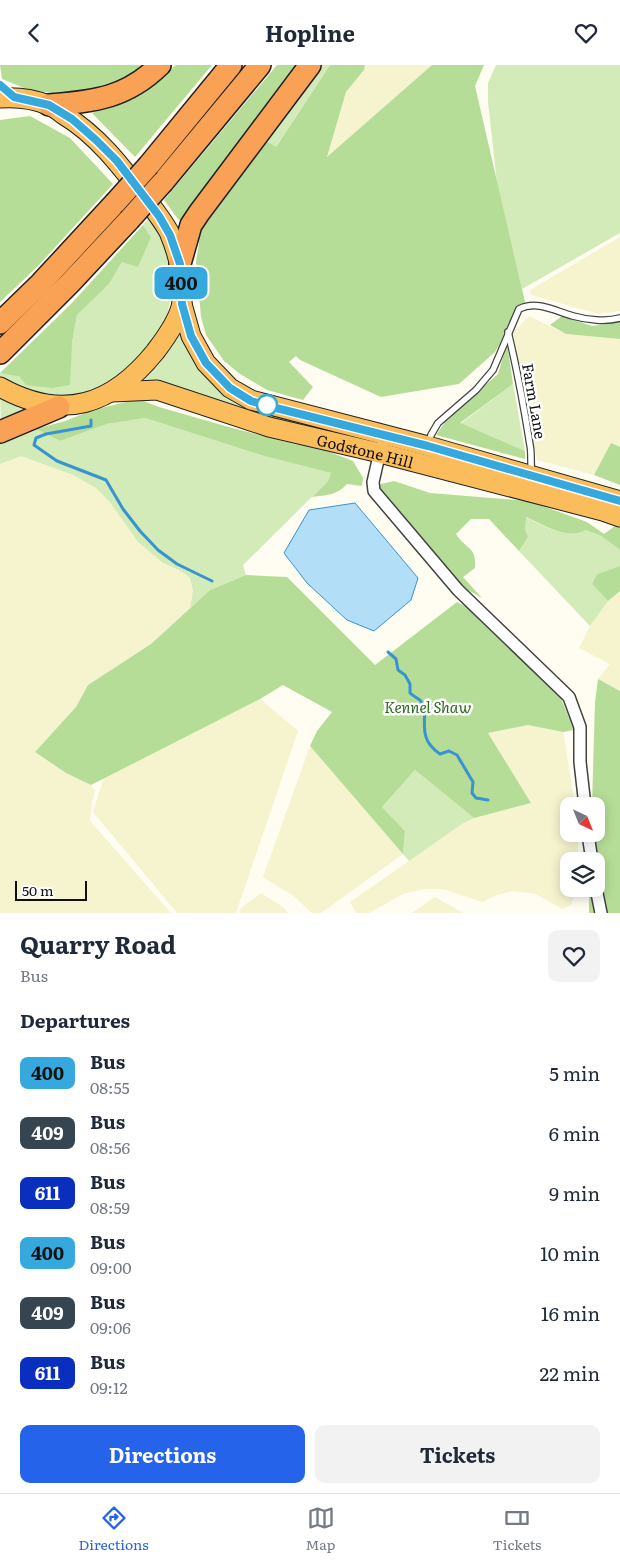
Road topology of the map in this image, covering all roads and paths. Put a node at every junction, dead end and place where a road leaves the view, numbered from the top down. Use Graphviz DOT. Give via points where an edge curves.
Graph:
graph roads {
  1 [pos="160,65"];
  2 [pos="231,65"];
  3 [pos="260,65"];
  4 [pos="310,65"];
  5 [pos="0,98"];
  6 [pos="49,105"];
  7 [pos="180,264"];
  8 [pos="182,304"];
  9 [pos="620,318"];
  10 [pos="0,323"];
  11 [pos="508,332"];
  12 [pos="0,353"];
  13 [pos="0,387"];
  14 [pos="110,392"];
  15 [pos="59,407"];
  16 [pos="0,433"];
  17 [pos="380,433"];
  18 [pos="428,446"];
  19 [pos="380,453"];
  20 [pos="533,475"];
  21 [pos="620,501"];
  22 [pos="620,517"];
  23 [pos="584,797"];
  24 [pos="598,897"];
  25 [pos="601,913"];
  1 -- 6 [label="highway" via="119,93 100,99"];
  2 -- 10 [label="highway, bridge" via="115,203"];
  3 -- 12 [label="highway, bridge" via="129,219"];
  4 -- 7 [label="highway" via="191,225"];
  5 -- 6 [label="highway, Godstone Hill" via="14,97"];
  6 -- 7 [label="highway, Godstone Hill" via="72,119 117,161 165,225"];
  7 -- 8 [label="highway, Godstone Hill"];
  8 -- 14 [label="highway" via="165,339 134,375"];
  8 -- 17 [label="highway, Godstone Hill" via="191,336 206,363 230,388 251,401"];
  9 -- 11 [label="lane" via="575,317 534,304 519,309"];
  11 -- 18 [label="lane" via="493,370 476,390 438,423"];
  11 -- 20 [label="lane, Farm Lane" via="531,449"];
  13 -- 15 [label="highway" via="29,401"];
  14 -- 15 [label="highway" via="75,405"];
  14 -- 19 [label="highway, Godstone Hill" via="157,391 269,427"];
  15 -- 16 [label="highway"];
  17 -- 18 [label="highway, Godstone Hill"];
  17 -- 19 [label="street"];
  18 -- 20 [label="highway, Godstone Hill"];
  19 -- 22 [label="highway, Godstone Hill"];
  19 -- 23 [label="street" via="372,482 374,491 458,590 569,697 580,727"];
  20 -- 21 [label="highway, Godstone Hill"];
  24 -- 25 [label="street"];
}
